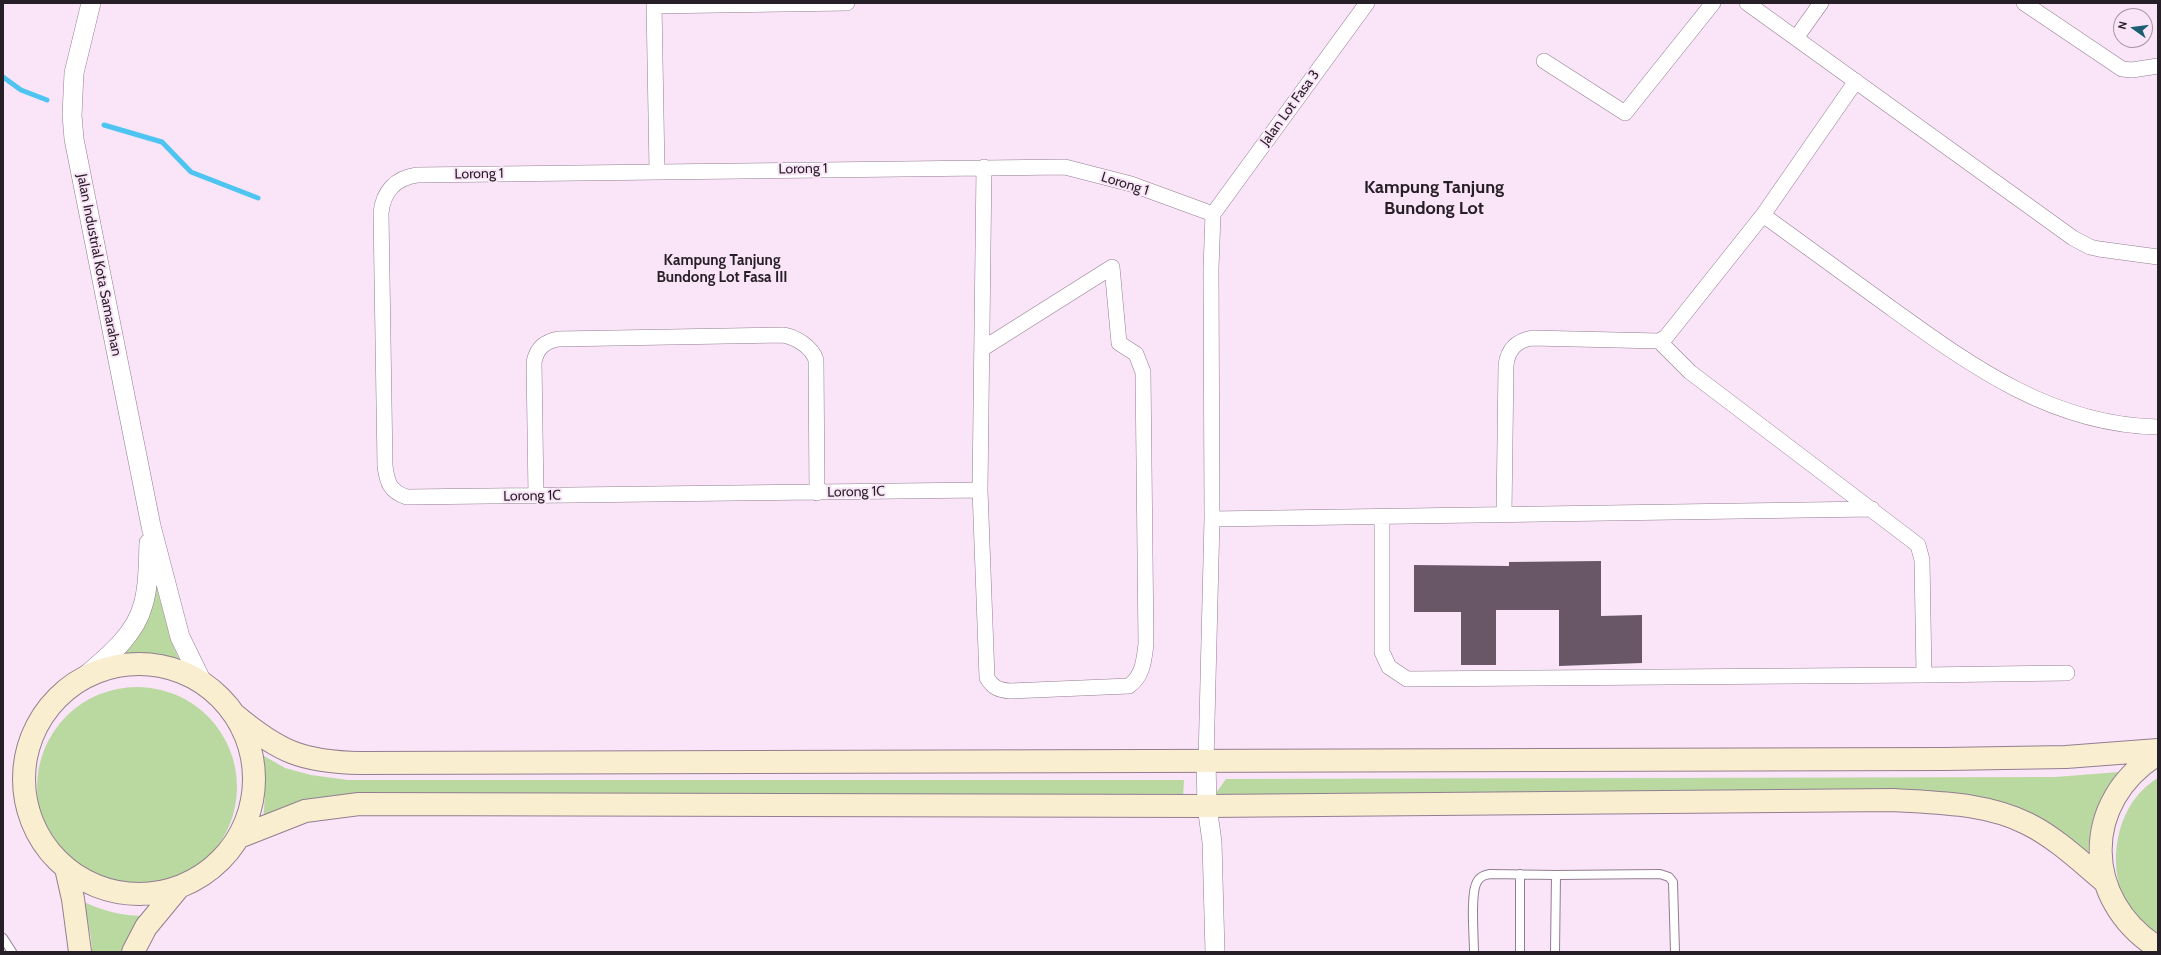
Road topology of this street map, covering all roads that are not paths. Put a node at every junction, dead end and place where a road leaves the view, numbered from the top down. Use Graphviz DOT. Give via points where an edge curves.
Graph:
graph roads {
  1 [pos="91,3"];
  2 [pos="847,3"];
  3 [pos="1367,3"];
  4 [pos="1713,3"];
  5 [pos="1748,3"];
  6 [pos="1821,3"];
  7 [pos="2024,3"];
  8 [pos="654,4"];
  9 [pos="1796,38"];
  10 [pos="1544,61"];
  11 [pos="2158,66"];
  12 [pos="1856,81"];
  13 [pos="984,167"];
  14 [pos="657,171"];
  15 [pos="389,188"];
  16 [pos="1213,214"];
  17 [pos="1763,215"];
  18 [pos="2158,257"];
  19 [pos="1659,341"];
  20 [pos="982,350"];
  21 [pos="2158,427"];
  22 [pos="980,490"];
  23 [pos="817,493"];
  24 [pos="536,496"];
  25 [pos="1872,509"];
  26 [pos="1504,514"];
  27 [pos="1382,517"];
  28 [pos="1212,519"];
  29 [pos="150,526"];
  30 [pos="2067,673"];
  31 [pos="1924,675"];
  32 [pos="83,678"];
  33 [pos="202,682"];
  34 [pos="235,715"];
  35 [pos="2158,750"];
  36 [pos="2158,754"];
  37 [pos="1206,761"];
  38 [pos="1207,806"];
  39 [pos="239,836"];
  40 [pos="66,868"];
  41 [pos="1520,874"];
  42 [pos="1556,875"];
  43 [pos="2104,881"];
  44 [pos="179,887"];
  45 [pos="3,938"];
  46 [pos="2158,948"];
  47 [pos="12,952"];
  48 [pos="80,952"];
  49 [pos="133,952"];
  50 [pos="1215,952"];
  51 [pos="1474,952"];
  52 [pos="1520,952"];
  53 [pos="1555,952"];
  54 [pos="1675,952"];
  1 -- 29 [label="street, Jalan Industrial Kota Samarahan" via="74,72 74,139"];
  2 -- 8 [label="street"];
  3 -- 16 [label="street, Jalan Lot Fasa 3"];
  4 -- 10 [label="street" via="1625,113"];
  5 -- 9 [label="street"];
  6 -- 9 [label="street"];
  7 -- 11 [label="street" via="2122,69"];
  8 -- 14 [label="street"];
  9 -- 12 [label="street"];
  12 -- 17 [label="street"];
  12 -- 18 [label="street" via="2073,238 2090,247"];
  13 -- 14 [label="street, Lorong 1"];
  13 -- 16 [label="street, Lorong 1" via="1065,167 1131,184"];
  13 -- 20 [label="street"];
  14 -- 15 [label="street, Lorong 1" via="417,176 402,179"];
  15 -- 24 [label="street, Lorong 1C" via="383,199 381,213 385,466 389,486 399,495 407,497"];
  16 -- 28 [label="street"];
  17 -- 19 [label="street" via="1675,328"];
  17 -- 21 [label="street" via="1948,349 2011,388 2038,400 2115,424"];
  19 -- 25 [label="street" via="1687,370"];
  19 -- 26 [label="street" via="1532,338 1512,347 1506,365"];
  20 -- 22 [label="street"];
  20 -- 22 [label="street" via="1112,267 1119,343 1136,354 1143,372 1146,644 1143,666 1136,681 1129,686 1010,691 992,685 985,670"];
  22 -- 23 [label="street, Lorong 1C"];
  23 -- 24 [label="street, Lorong 1C"];
  23 -- 24 [label="street" via="816,360 803,344 783,335 558,339 545,343 540,347 534,362"];
  25 -- 26 [label="street"];
  25 -- 31 [label="street" via="1911,538 1922,554"];
  26 -- 27 [label="street"];
  27 -- 28 [label="street"];
  27 -- 31 [label="street" via="1382,652 1389,667 1407,679"];
  28 -- 37 [label="street"];
  29 -- 32 [label="street, Jalan Industrial Kota Samarahan" via="148,575 143,605 131,631"];
  29 -- 33 [label="street, Jalan Industrial Kota Samarahan" via="180,637"];
  30 -- 31 [label="street"];
  32 -- 33 [label="main road" via="106,669 130,664 149,664 180,671"];
  32 -- 40 [label="main road" via="49,708 37,726 29,747 25,769 25,792 32,820 50,852"];
  33 -- 34 [label="main road" via="220,697"];
  34 -- 37 [label="main road" via="275,745 305,757 342,763"];
  34 -- 39 [label="main road" via="249,744 254,775 251,807"];
  35 -- 37 [label="main road" via="2033,758"];
  36 -- 43 [label="main road" via="2130,776 2116,794 2107,813 2101,856"];
  37 -- 38 [label="street"];
  38 -- 39 [label="main road" via="359,804 318,808"];
  38 -- 43 [label="main road" via="1894,800 1941,803 1987,809 2028,824 2058,843"];
  38 -- 50 [label="street" via="1212,842"];
  39 -- 44 [label="main road" via="223,858 203,876"];
  40 -- 44 [label="main road" via="95,886 122,893 145,894"];
  40 -- 48 [label="main road" via="74,899"];
  41 -- 42 [label="lane"];
  41 -- 51 [label="lane" via="1490,874 1482,876 1476,882"];
  41 -- 52 [label="lane"];
  42 -- 53 [label="lane"];
  42 -- 54 [label="lane" via="1660,874 1669,877 1673,882"];
  43 -- 46 [label="main road" via="2126,922"];
  44 -- 49 [label="main road" via="146,927"];
  45 -- 47 [label="lane"];
}
